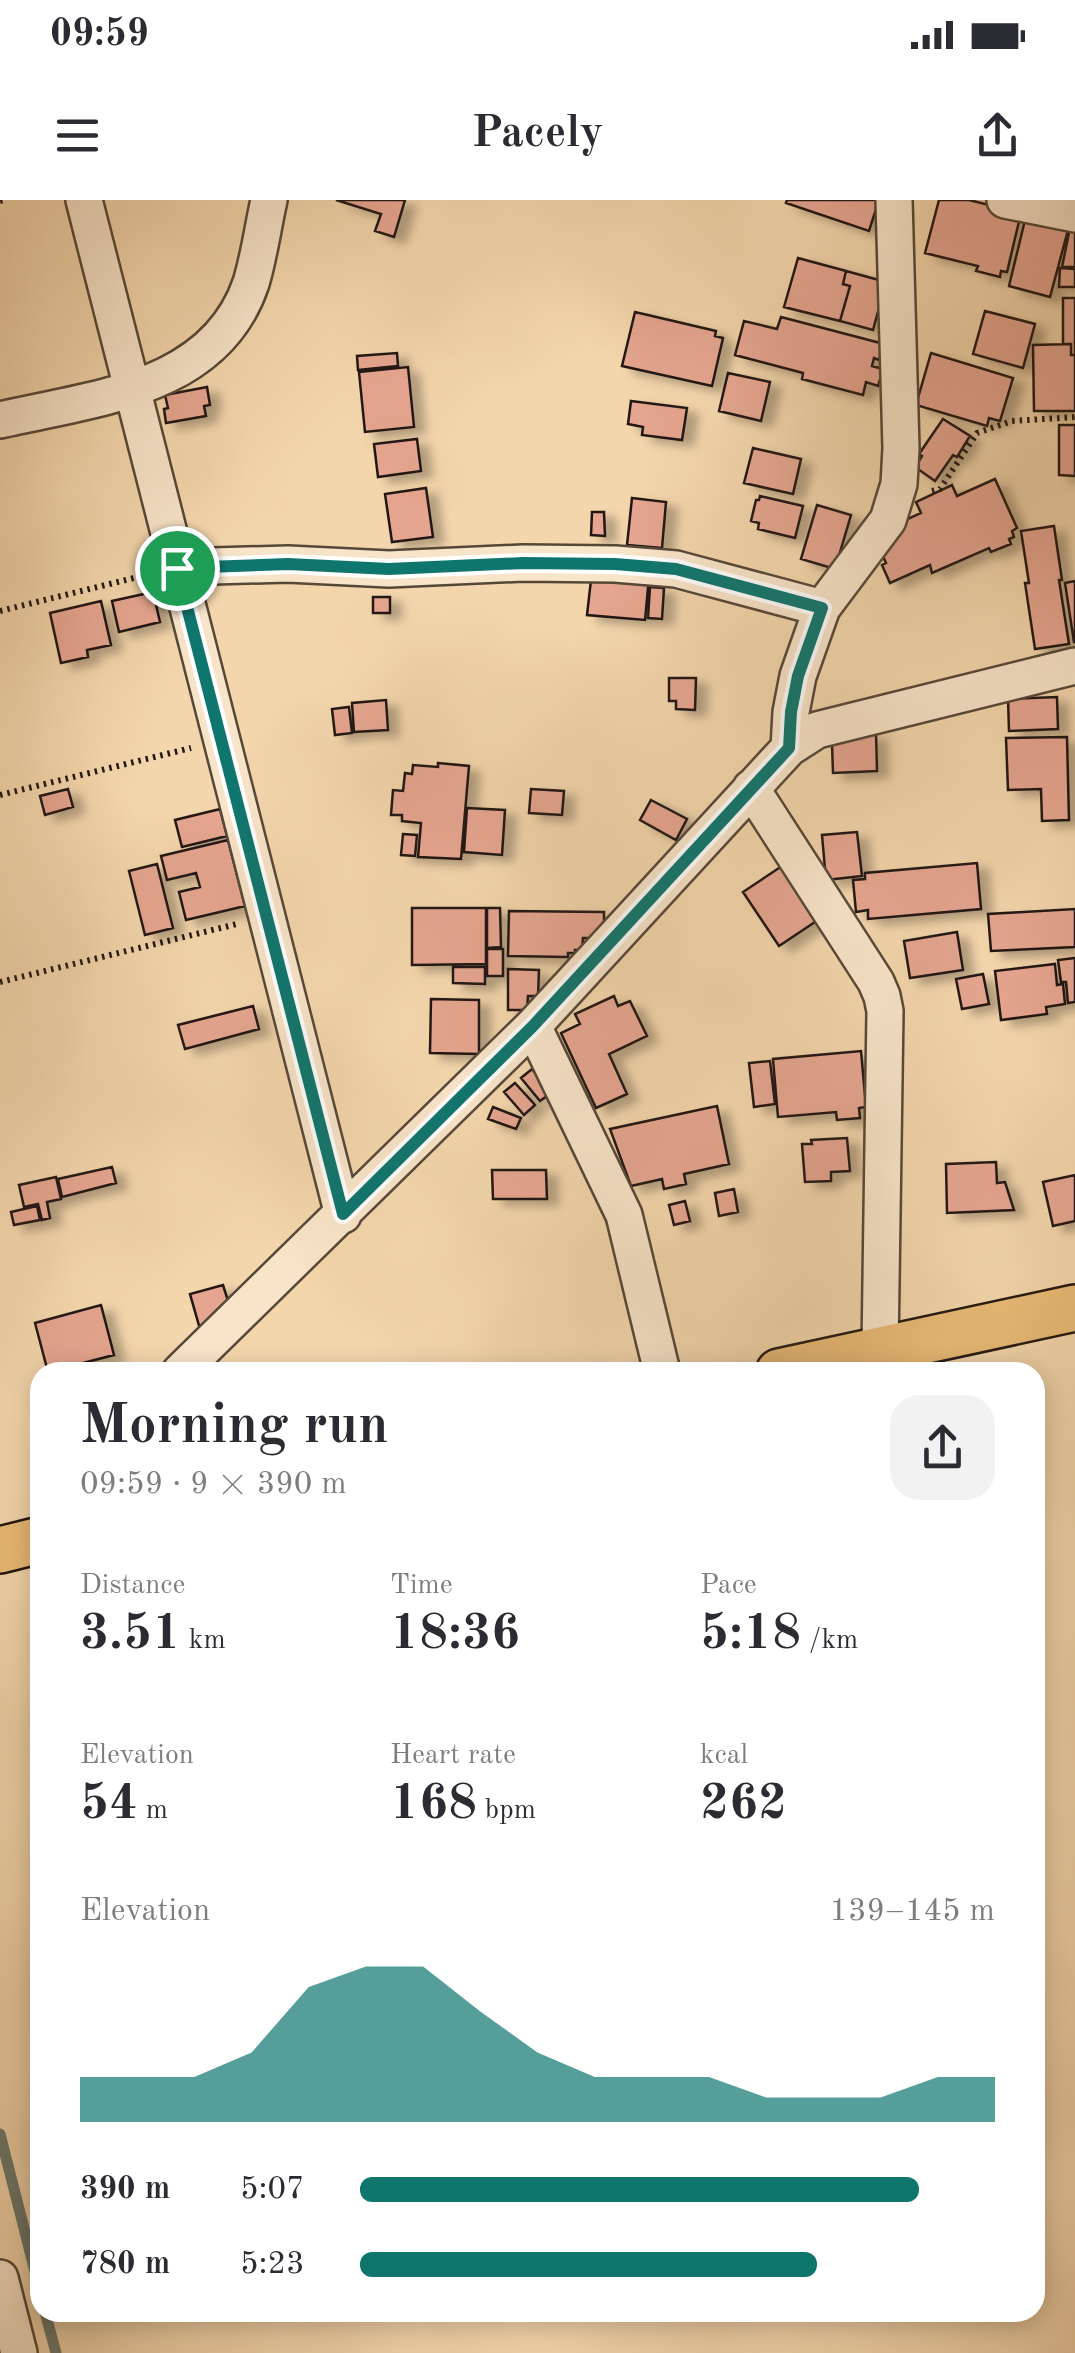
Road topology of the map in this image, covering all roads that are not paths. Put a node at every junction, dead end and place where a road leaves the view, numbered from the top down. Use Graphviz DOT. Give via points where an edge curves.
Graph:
graph roads {
  1 [pos="84,200"];
  2 [pos="269,200"];
  3 [pos="894,200"];
  4 [pos="1005,200"];
  5 [pos="1075,214"];
  6 [pos="133,389"];
  7 [pos="0,420"];
  8 [pos="177,568"];
  9 [pos="822,608"];
  10 [pos="1075,666"];
  11 [pos="789,748"];
  12 [pos="751,788"];
  13 [pos="533,1026"];
  14 [pos="343,1214"];
  15 [pos="1075,1308"];
  16 [pos="880,1350"];
  17 [pos="190,1362"];
  18 [pos="660,1362"];
  19 [pos="825,1362"];
  20 [pos="30,1542"];
  21 [pos="0,1550"];
  22 [pos="0,2278"];
  23 [pos="19,2353"];
  1 -- 6 [label="street"];
  2 -- 6 [label="street" via="251,282 228,327 173,374"];
  3 -- 9 [label="street" via="901,448 896,492 888,520"];
  4 -- 5 [label="street"];
  6 -- 7 [label="street"];
  6 -- 8 [label="street"];
  8 -- 9 [label="street" via="615,564 676,569"];
  8 -- 14 [label="street"];
  9 -- 11 [label="street" via="798,676"];
  10 -- 11 [label="street" via="818,730"];
  11 -- 12 [label="street"];
  12 -- 13 [label="street"];
  12 -- 16 [label="street" via="882,996"];
  13 -- 14 [label="street"];
  13 -- 18 [label="street" via="624,1215"];
  14 -- 17 [label="street"];
  15 -- 16 [label="main road"];
  16 -- 19 [label="main road"];
  20 -- 21 [label="main road"];
  22 -- 23 [label="street"];
}
